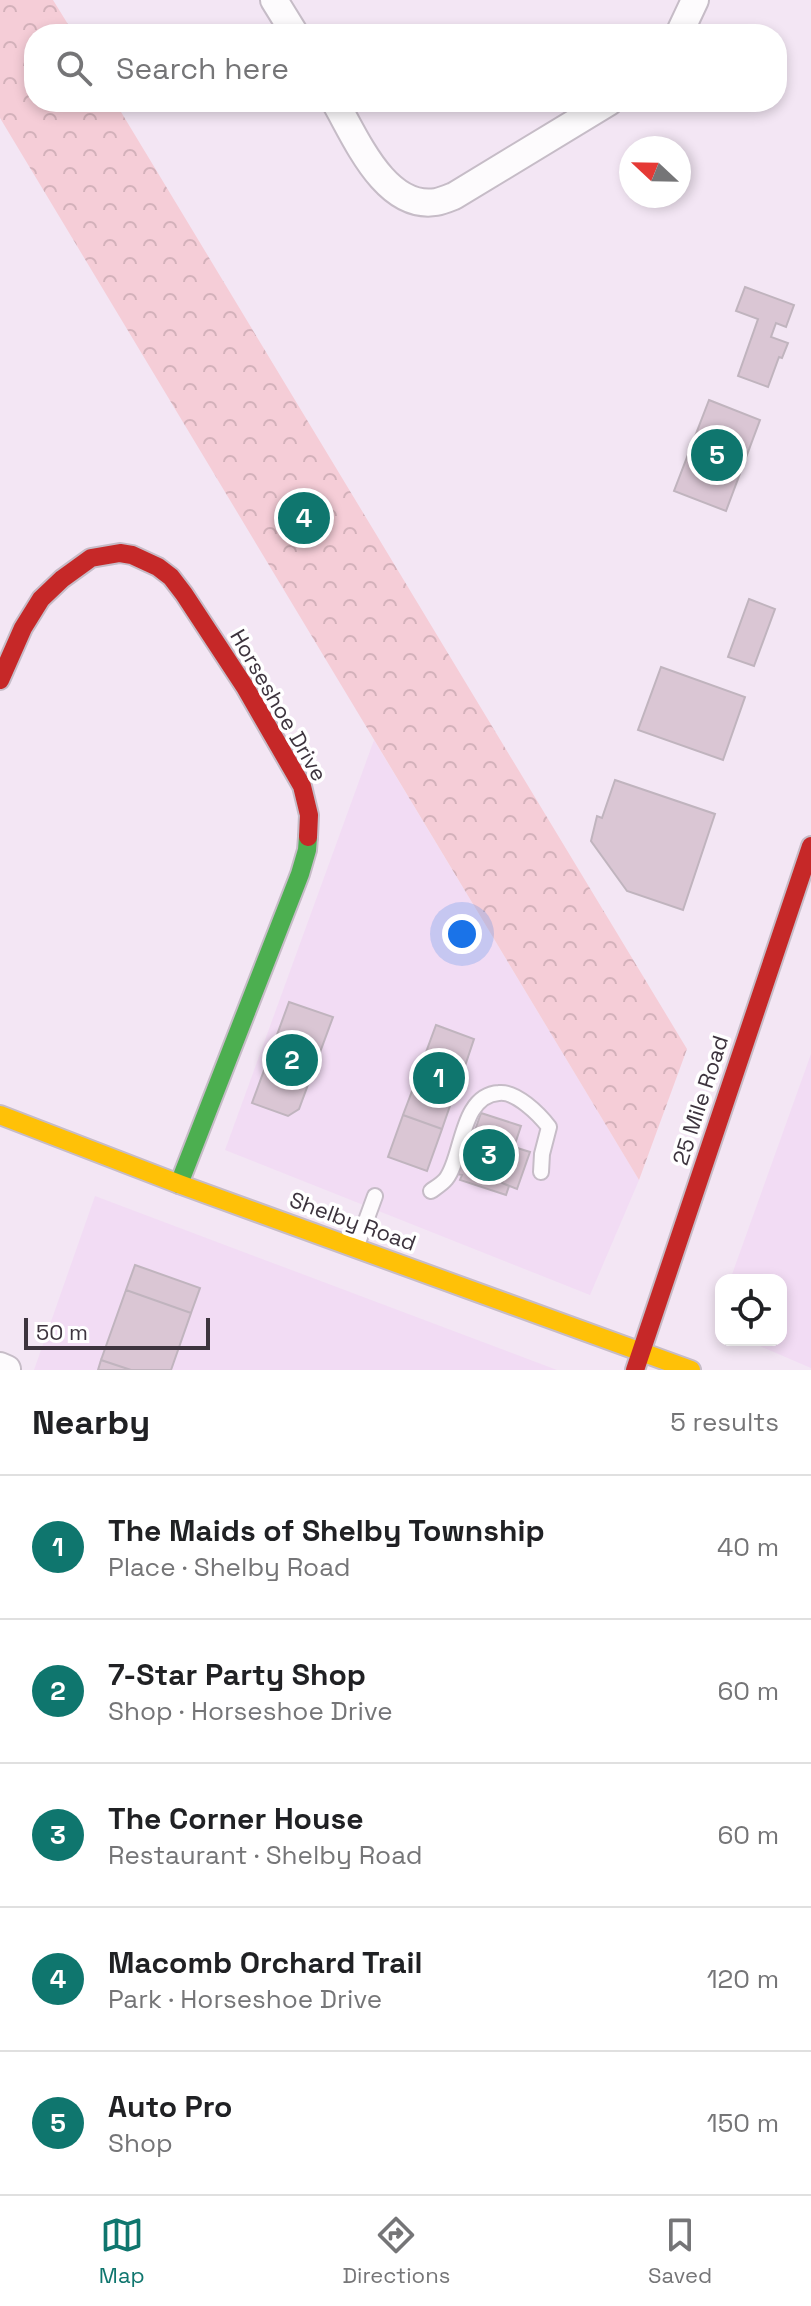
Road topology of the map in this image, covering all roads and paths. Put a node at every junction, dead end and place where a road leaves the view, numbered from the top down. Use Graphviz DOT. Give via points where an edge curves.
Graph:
graph roads {
  1 [pos="274,0"];
  2 [pos="695,0"];
  3 [pos="289,24"];
  4 [pos="684,24"];
  5 [pos="341,112"];
  6 [pos="593,112"];
  7 [pos="0,680"];
  8 [pos="811,846"];
  9 [pos="0,1115"];
  10 [pos="541,1172"];
  11 [pos="179,1184"];
  12 [pos="431,1191"];
  13 [pos="375,1196"];
  14 [pos="356,1248"];
  15 [pos="641,1351"];
  16 [pos="0,1366"];
  17 [pos="7,1369"];
  18 [pos="635,1370"];
  19 [pos="691,1370"];
  1 -- 3 [label="street"];
  2 -- 4 [label="street"];
  5 -- 6 [label="street" via="381,180 404,197 437,202"];
  7 -- 11 [label="street, Horseshoe Drive" via="23,628 62,579 91,558 132,555 158,567 184,594 302,786 309,815 300,874"];
  8 -- 15 [label="street, 25 Mile Road"];
  9 -- 11 [label="street, Shelby Road"];
  10 -- 12 [label="lane" via="549,1127 515,1097 500,1092 473,1109 446,1179"];
  11 -- 14 [label="street, Shelby Road"];
  13 -- 14 [label="lane"];
  14 -- 15 [label="street, Shelby Road"];
  15 -- 18 [label="street, 25 Mile Road"];
  15 -- 19 [label="street, Shelby Road"];
  16 -- 17 [label="street"];
}
